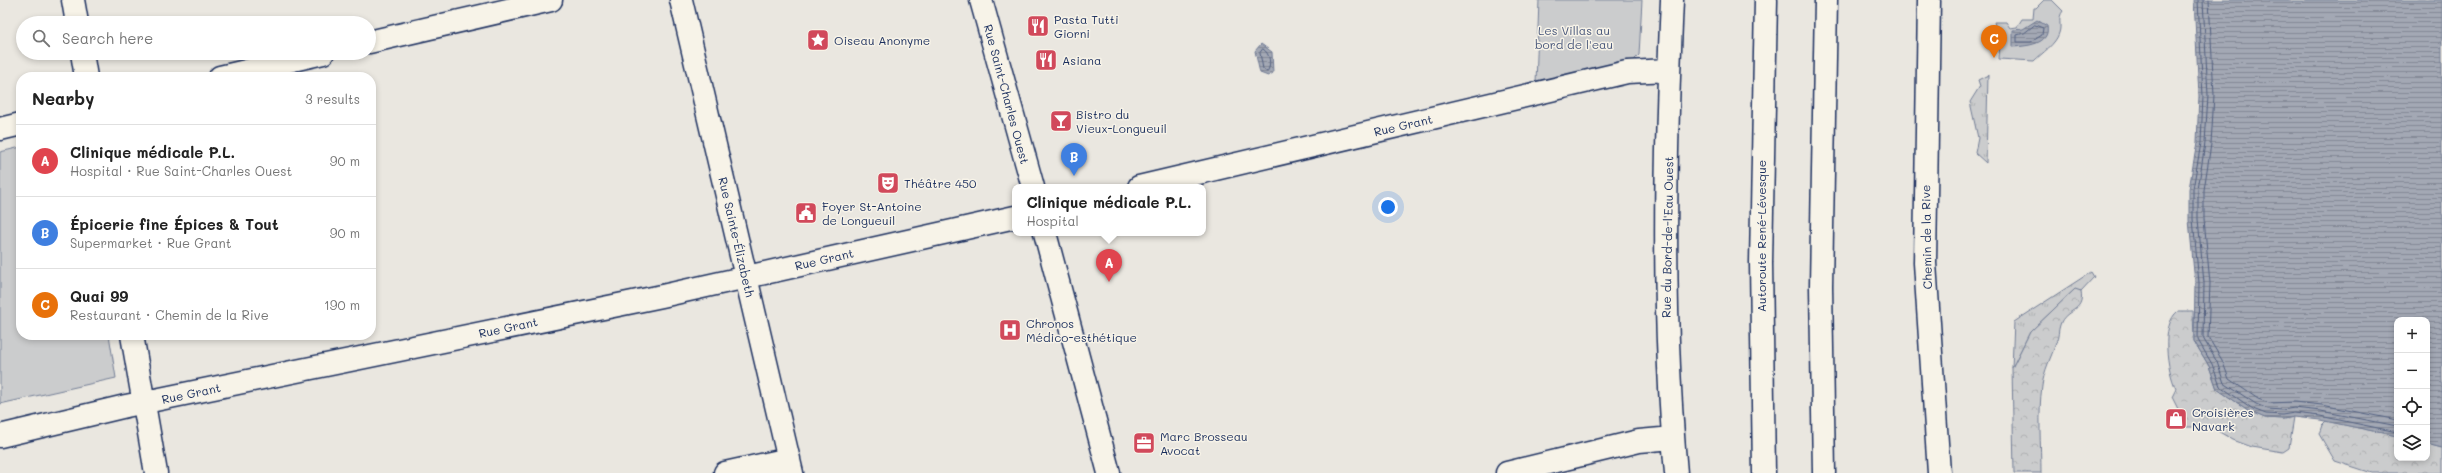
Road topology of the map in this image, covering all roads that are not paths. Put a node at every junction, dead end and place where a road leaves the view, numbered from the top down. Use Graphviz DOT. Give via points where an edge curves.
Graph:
graph roads {
  1 [pos="73,0"];
  2 [pos="550,0"];
  3 [pos="681,0"];
  4 [pos="981,0"];
  5 [pos="1672,0"];
  6 [pos="1766,0"];
  7 [pos="1826,0"];
  8 [pos="1929,0"];
  9 [pos="76,16"];
  10 [pos="376,40"];
  11 [pos="83,60"];
  12 [pos="293,60"];
  13 [pos="1669,70"];
  14 [pos="85,72"];
  15 [pos="241,72"];
  16 [pos="16,125"];
  17 [pos="0,129"];
  18 [pos="1032,184"];
  19 [pos="1152,184"];
  20 [pos="1012,218"];
  21 [pos="1046,236"];
  22 [pos="746,277"];
  23 [pos="133,340"];
  24 [pos="143,404"];
  25 [pos="0,436"];
  26 [pos="1674,438"];
  27 [pos="791,466"];
  28 [pos="156,473"];
  29 [pos="725,473"];
  30 [pos="1109,473"];
  31 [pos="1507,473"];
  32 [pos="1676,473"];
  33 [pos="1764,473"];
  34 [pos="1824,473"];
  35 [pos="1939,473"];
  1 -- 9 [label="main road"];
  2 -- 10 [label="main road"];
  3 -- 22 [label="main road, Rue Sainte-Élizabeth"];
  4 -- 18 [label="main road, Rue Saint-Charles Ouest"];
  5 -- 13 [label="main road, Rue du Bord-de-l'Eau Ouest"];
  6 -- 33 [label="main road, Autoroute René-Lévesque" via="1761,262"];
  7 -- 34 [label="main road" via="1821,279"];
  8 -- 35 [label="main road, Chemin de la Rive" via="1925,263"];
  11 -- 14 [label="main road"];
  12 -- 15 [label="main road"];
  13 -- 19 [label="main road, Rue Grant" via="1627,72"];
  13 -- 26 [label="main road, Rue du Bord-de-l'Eau Ouest" via="1666,288"];
  16 -- 17 [label="main road"];
  20 -- 22 [label="main road, Rue Grant"];
  21 -- 30 [label="main road"];
  22 -- 24 [label="main road, Rue Grant"];
  22 -- 27 [label="main road, Rue Sainte-Élizabeth"];
  23 -- 24 [label="main road"];
  24 -- 25 [label="main road, Rue Grant"];
  24 -- 28 [label="main road"];
  26 -- 31 [label="main road" via="1639,441"];
  26 -- 32 [label="main road, Rue du Bord-de-l'Eau Ouest"];
  27 -- 29 [label="main road"];
}
